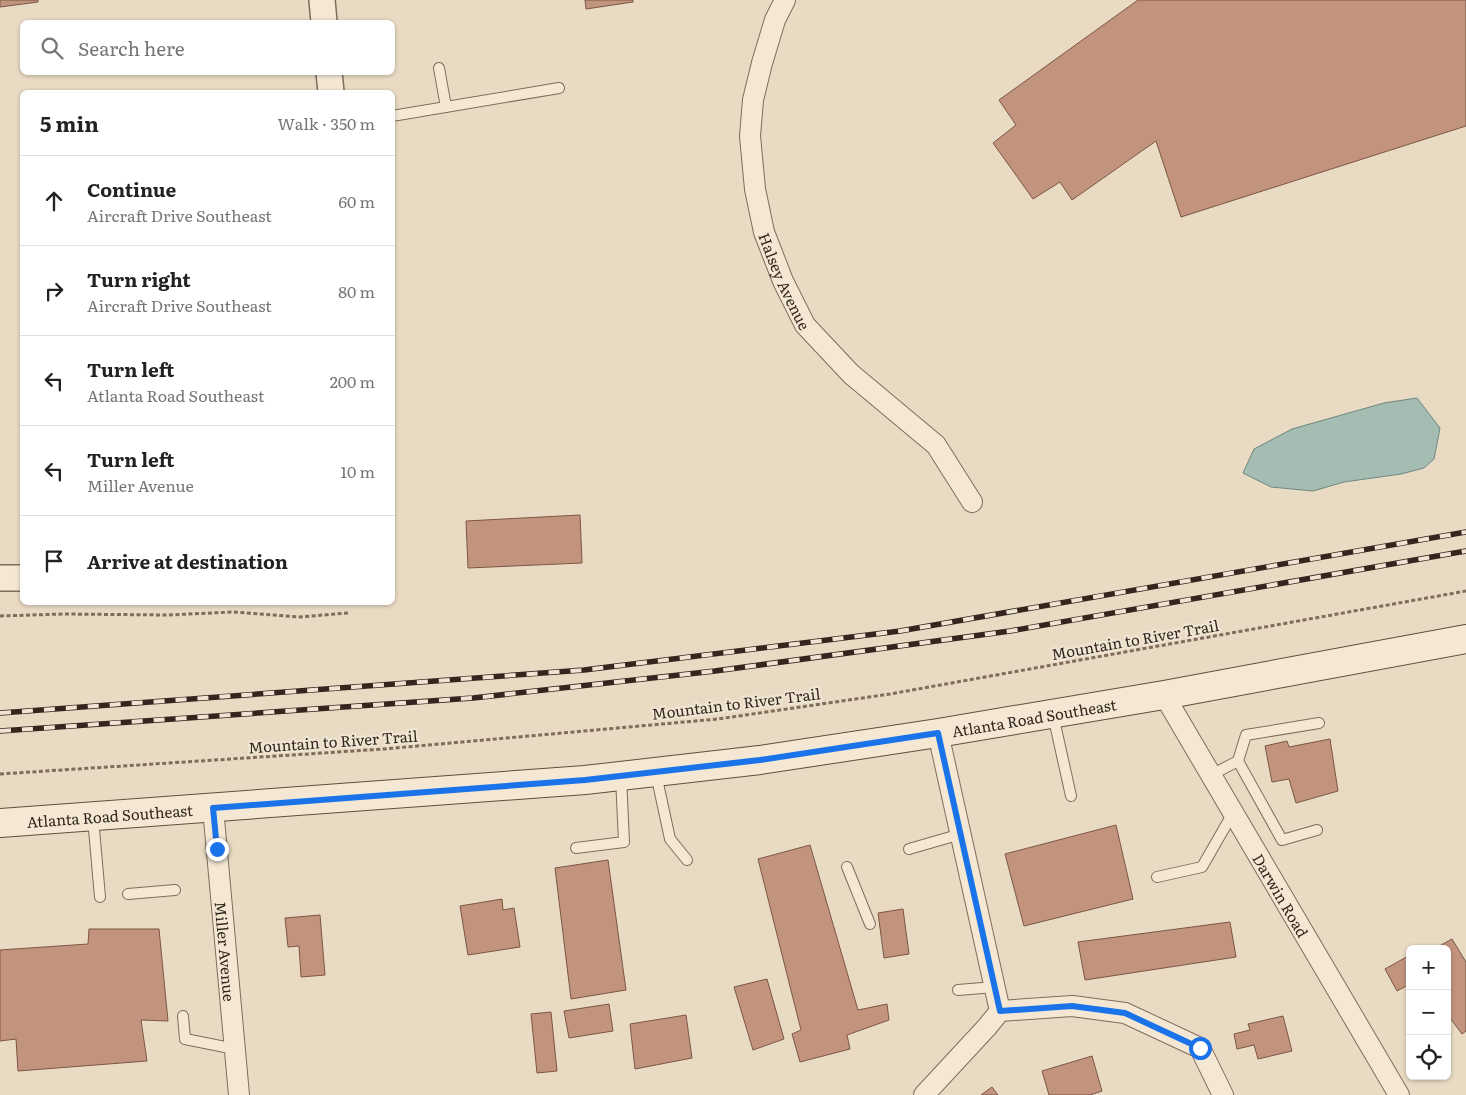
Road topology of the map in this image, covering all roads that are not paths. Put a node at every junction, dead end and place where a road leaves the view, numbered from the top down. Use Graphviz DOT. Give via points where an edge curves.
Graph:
graph roads {
  1 [pos="322,0"];
  2 [pos="785,0"];
  3 [pos="324,20"];
  4 [pos="439,68"];
  5 [pos="329,75"];
  6 [pos="559,88"];
  7 [pos="331,90"];
  8 [pos="446,107"];
  9 [pos="395,116"];
  10 [pos="972,502"];
  11 [pos="0,578"];
  12 [pos="20,578"];
  13 [pos="1466,639"];
  14 [pos="1164,695"];
  15 [pos="1053,714"];
  16 [pos="1319,723"];
  17 [pos="938,733"];
  18 [pos="1238,761"];
  19 [pos="656,772"];
  20 [pos="1211,775"];
  21 [pos="621,776"];
  22 [pos="1071,796"];
  23 [pos="213,808"];
  24 [pos="1233,812"];
  25 [pos="93,816"];
  26 [pos="0,823"];
  27 [pos="1317,830"];
  28 [pos="961,834"];
  29 [pos="576,848"];
  30 [pos="909,849"];
  31 [pos="687,860"];
  32 [pos="847,867"];
  33 [pos="1156,877"];
  34 [pos="175,890"];
  35 [pos="128,894"];
  36 [pos="100,896"];
  37 [pos="870,924"];
  38 [pos="995,987"];
  39 [pos="958,990"];
  40 [pos="1000,1011"];
  41 [pos="183,1016"];
  42 [pos="235,1049"];
  43 [pos="239,1095"];
  44 [pos="924,1095"];
  45 [pos="1223,1095"];
  46 [pos="1399,1095"];
  1 -- 3 [label="street"];
  2 -- 10 [label="street, Halsey Avenue" via="775,20 753,100 750,136 753,172 764,232 783,281 806,325 851,374 936,445"];
  4 -- 8 [label="lane"];
  5 -- 7 [label="street"];
  6 -- 8 [label="lane"];
  8 -- 9 [label="lane"];
  11 -- 12 [label="street"];
  13 -- 14 [label="main road, Atlanta Road Southeast"];
  14 -- 15 [label="main road, Atlanta Road Southeast"];
  14 -- 20 [label="street, Darwin Road"];
  15 -- 17 [label="main road, Atlanta Road Southeast"];
  15 -- 22 [label="lane"];
  16 -- 18 [label="lane" via="1246,735"];
  17 -- 19 [label="main road, Atlanta Road Southeast"];
  17 -- 28 [label="street"];
  18 -- 20 [label="lane"];
  18 -- 27 [label="lane" via="1282,840"];
  19 -- 21 [label="main road, Atlanta Road Southeast"];
  19 -- 31 [label="lane" via="670,839"];
  20 -- 24 [label="street, Darwin Road"];
  21 -- 23 [label="main road, Atlanta Road Southeast"];
  21 -- 29 [label="lane" via="624,842"];
  23 -- 25 [label="main road, Atlanta Road Southeast"];
  23 -- 42 [label="street, Miller Avenue"];
  24 -- 33 [label="lane" via="1202,867"];
  24 -- 46 [label="street, Darwin Road"];
  25 -- 26 [label="main road, Atlanta Road Southeast"];
  25 -- 36 [label="lane"];
  28 -- 30 [label="lane"];
  28 -- 38 [label="street"];
  32 -- 37 [label="lane"];
  34 -- 35 [label="lane"];
  38 -- 39 [label="lane"];
  38 -- 40 [label="street"];
  40 -- 44 [label="street"];
  40 -- 45 [label="street" via="1072,1006 1125,1013 1200,1048"];
  41 -- 42 [label="lane" via="185,1039"];
  42 -- 43 [label="street, Miller Avenue"];
}
